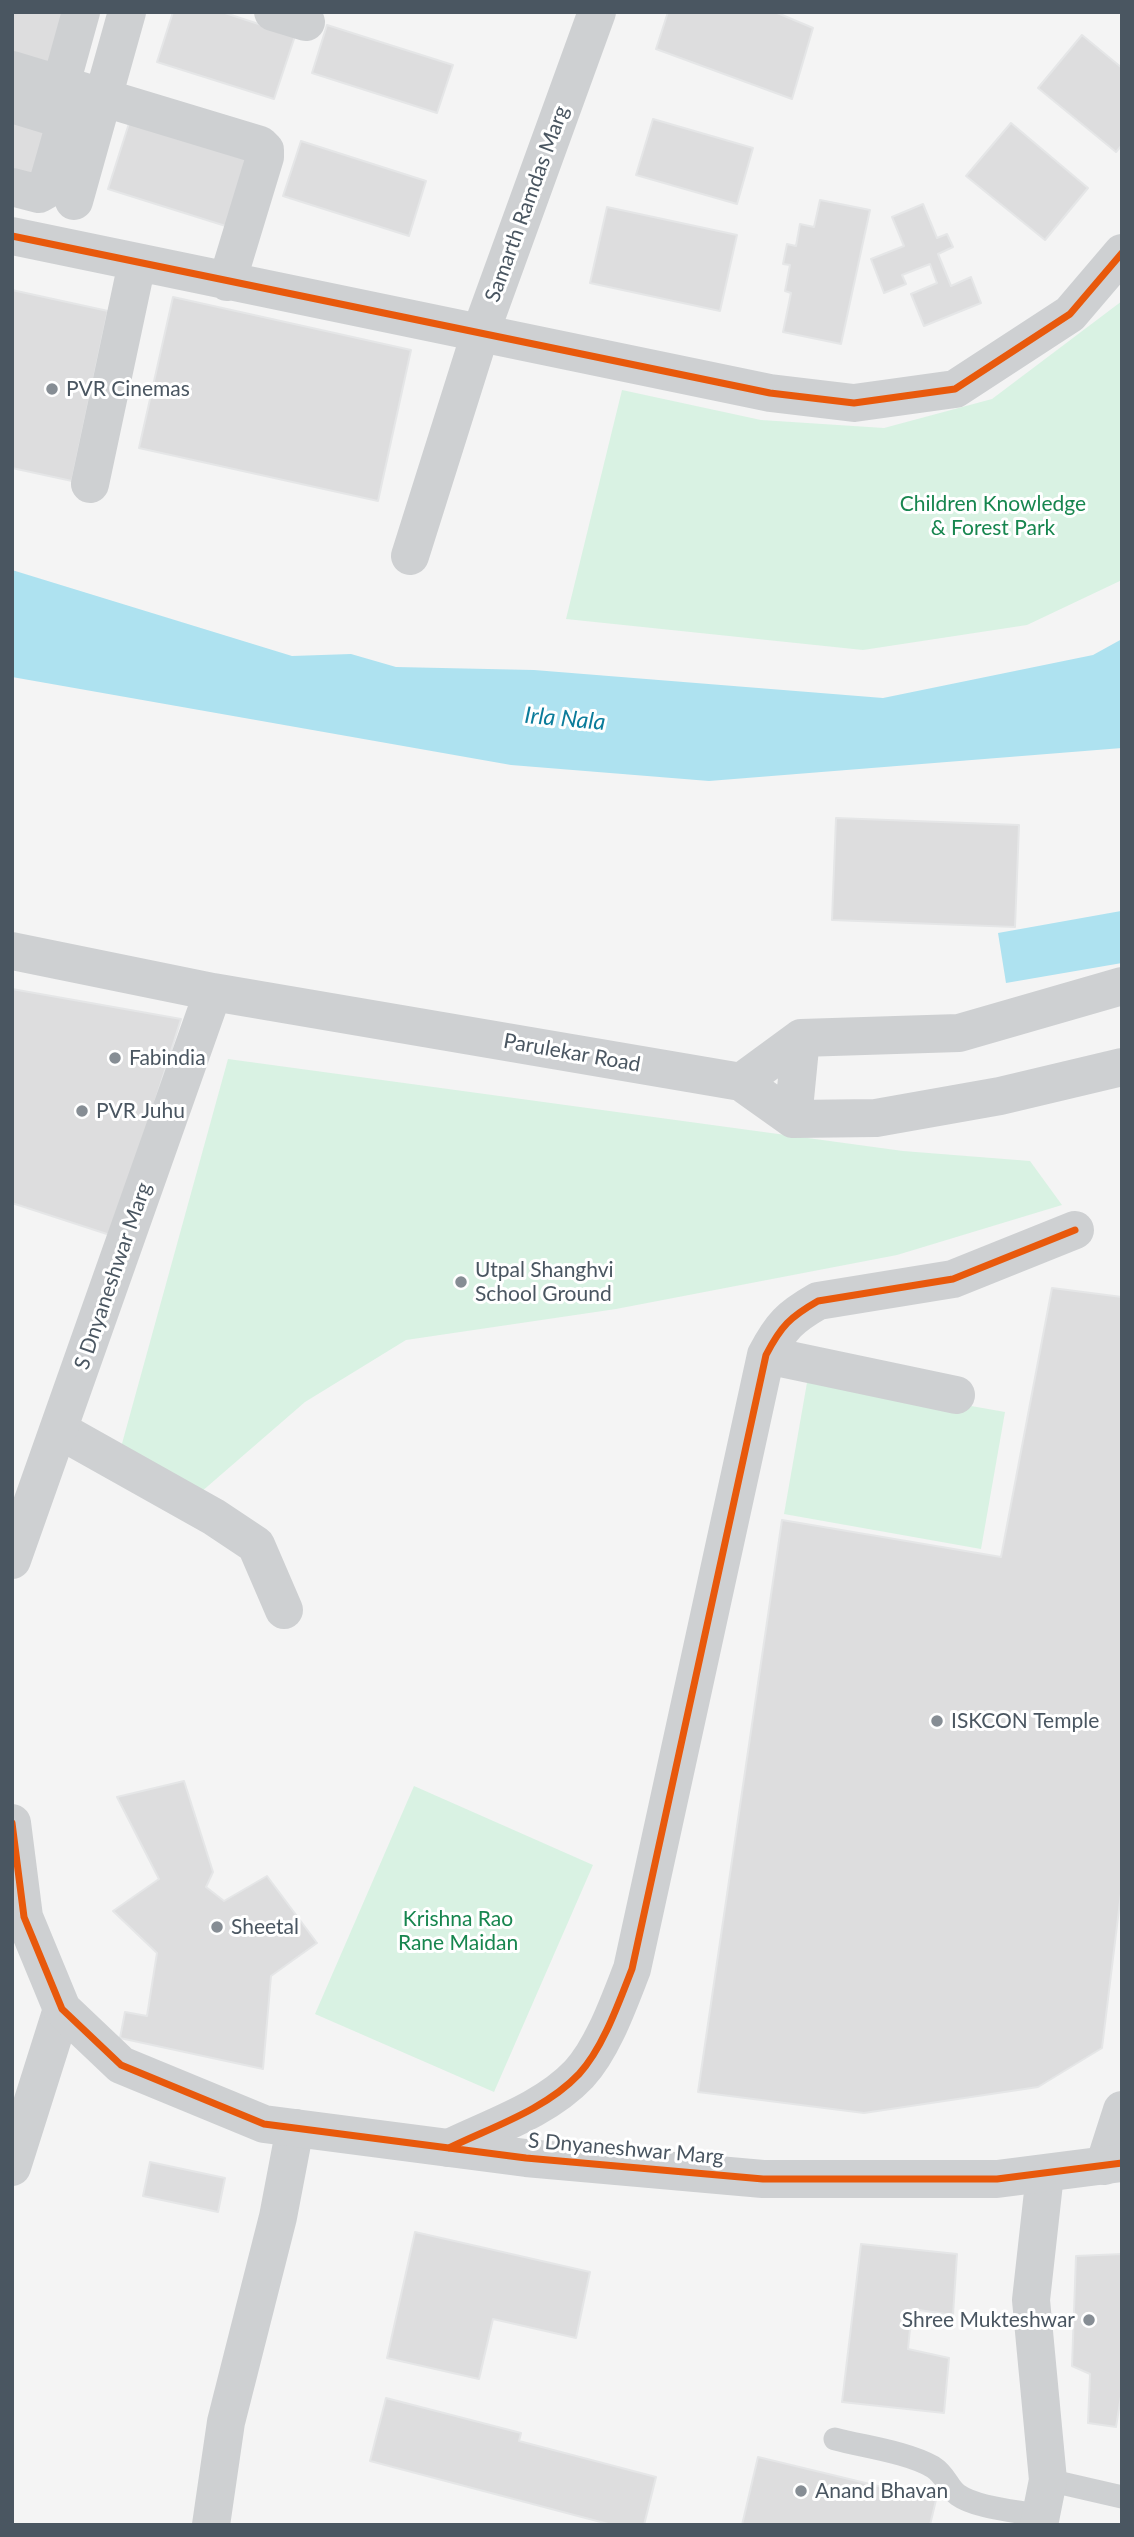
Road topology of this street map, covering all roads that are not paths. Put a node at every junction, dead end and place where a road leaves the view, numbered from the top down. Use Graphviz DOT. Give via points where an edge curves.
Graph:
graph roads {
  1 [pos="81,12"];
  2 [pos="127,12"];
  3 [pos="597,12"];
  4 [pos="12,70"];
  5 [pos="12,104"];
  6 [pos="81,107"];
  7 [pos="12,187"];
  8 [pos="74,201"];
  9 [pos="12,236"];
  10 [pos="1122,253"];
  11 [pos="137,263"];
  12 [pos="227,282"];
  13 [pos="480,334"];
  14 [pos="90,484"];
  15 [pos="410,556"];
  16 [pos="12,951"];
  17 [pos="1122,986"];
  18 [pos="213,992"];
  19 [pos="802,1038"];
  20 [pos="1122,1067"];
  21 [pos="741,1082"];
  22 [pos="793,1119"];
  23 [pos="1075,1230"];
  24 [pos="766,1355"];
  25 [pos="956,1395"];
  26 [pos="59,1430"];
  27 [pos="12,1560"];
  28 [pos="284,1610"];
  29 [pos="12,1823"];
  30 [pos="62,2009"];
  31 [pos="1122,2110"];
  32 [pos="295,2128"];
  33 [pos="449,2148"];
  34 [pos="1113,2165"];
  35 [pos="12,2167"];
  36 [pos="1045,2174"];
  37 [pos="835,2439"];
  38 [pos="1122,2497"];
  39 [pos="1042,2507"];
  40 [pos="213,2524"];
  1 -- 6 [label="street"];
  2 -- 6 [label="street"];
  3 -- 13 [label="street, Samarth Ramdas Marg"];
  4 -- 6 [label="street"];
  5 -- 6 [label="street"];
  6 -- 7 [label="street" via="46,190 39,194"];
  6 -- 8 [label="street"];
  6 -- 12 [label="street" via="255,142 265,150"];
  9 -- 11 [label="street"];
  10 -- 13 [label="street" via="1070,314 955,389 879,399 854,402 770,393"];
  11 -- 12 [label="street"];
  11 -- 14 [label="street"];
  12 -- 13 [label="street"];
  13 -- 15 [label="street, Samarth Ramdas Marg"];
  16 -- 18 [label="street, Parulekar Road"];
  17 -- 19 [label="street" via="959,1033"];
  18 -- 21 [label="street, Parulekar Road"];
  18 -- 26 [label="street, S Dnyaneshwar Marg"];
  19 -- 21 [label="street"];
  19 -- 22 [label="street"];
  20 -- 22 [label="street" via="1000,1096 876,1118"];
  21 -- 22 [label="street, Parulekar Road"];
  23 -- 24 [label="street" via="953,1279 818,1301 779,1330"];
  24 -- 25 [label="street"];
  24 -- 33 [label="street" via="632,1969 611,2023 579,2073 548,2100"];
  26 -- 27 [label="street, S Dnyaneshwar Marg"];
  26 -- 28 [label="street" via="256,1545"];
  29 -- 30 [label="street, S Dnyaneshwar Marg" via="24,1917"];
  30 -- 32 [label="street, S Dnyaneshwar Marg" via="121,2065 264,2124"];
  30 -- 35 [label="street"];
  31 -- 34 [label="street"];
  32 -- 33 [label="street, S Dnyaneshwar Marg"];
  32 -- 40 [label="street" via="278,2217 226,2422"];
  33 -- 36 [label="street, S Dnyaneshwar Marg" via="763,2179 997,2179"];
  34 -- 36 [label="street, S Dnyaneshwar Marg"];
  36 -- 39 [label="street" via="1031,2300"];
  37 -- 39 [label="lane" via="915,2459 947,2478 954,2493 966,2500"];
  38 -- 39 [label="lane"];
}
